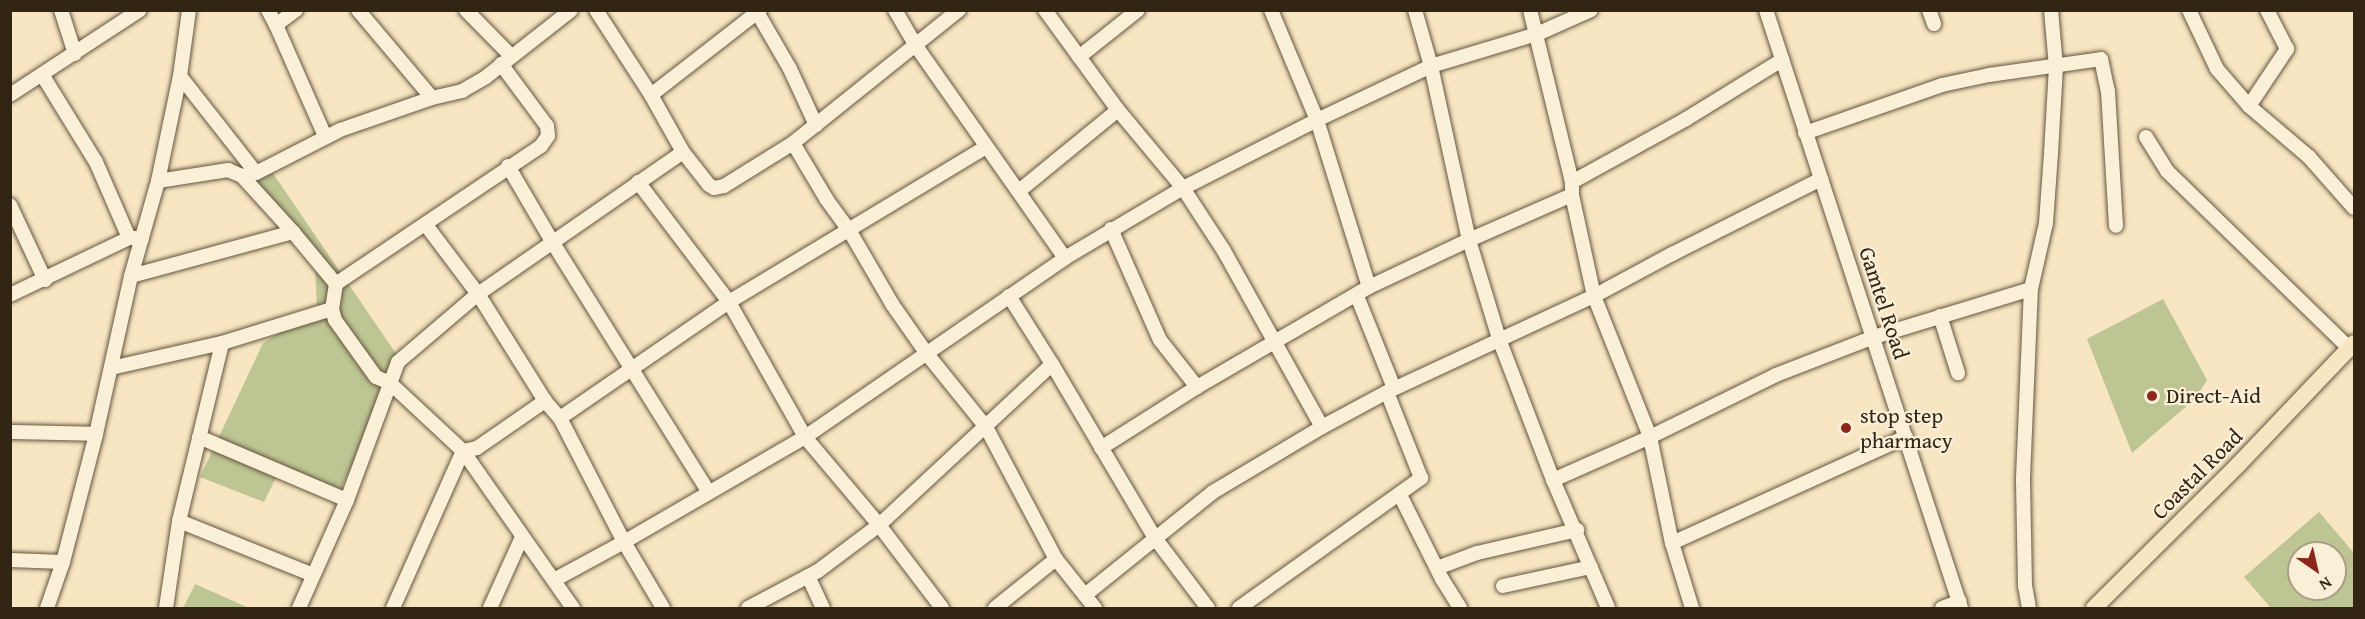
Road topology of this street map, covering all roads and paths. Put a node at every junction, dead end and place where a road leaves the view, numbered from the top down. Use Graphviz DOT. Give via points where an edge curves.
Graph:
graph roads {
  1 [pos="61,10"];
  2 [pos="140,10"];
  3 [pos="189,10"];
  4 [pos="268,10"];
  5 [pos="296,10"];
  6 [pos="358,10"];
  7 [pos="466,10"];
  8 [pos="596,10"];
  9 [pos="895,10"];
  10 [pos="959,10"];
  11 [pos="1045,10"];
  12 [pos="1138,10"];
  13 [pos="1271,10"];
  14 [pos="1415,10"];
  15 [pos="1530,10"];
  16 [pos="1591,10"];
  17 [pos="1766,10"];
  18 [pos="2051,10"];
  19 [pos="2189,10"];
  20 [pos="2267,10"];
  21 [pos="569,11"];
  22 [pos="759,11"];
  23 [pos="276,25"];
  24 [pos="1537,34"];
  25 [pos="916,46"];
  26 [pos="75,54"];
  27 [pos="1079,57"];
  28 [pos="506,60"];
  29 [pos="1782,60"];
  30 [pos="1431,66"];
  31 [pos="2056,67"];
  32 [pos="43,76"];
  33 [pos="180,76"];
  34 [pos="10,95"];
  35 [pos="651,95"];
  36 [pos="432,98"];
  37 [pos="2249,106"];
  38 [pos="1118,110"];
  39 [pos="1317,120"];
  40 [pos="816,124"];
  41 [pos="1805,133"];
  42 [pos="326,135"];
  43 [pos="2145,137"];
  44 [pos="793,144"];
  45 [pos="986,147"];
  46 [pos="683,152"];
  47 [pos="508,166"];
  48 [pos="249,175"];
  49 [pos="1821,179"];
  50 [pos="158,181"];
  51 [pos="638,182"];
  52 [pos="1183,188"];
  53 [pos="1572,189"];
  54 [pos="1019,191"];
  55 [pos="10,205"];
  56 [pos="2355,208"];
  57 [pos="426,225"];
  58 [pos="2116,226"];
  59 [pos="1111,229"];
  60 [pos="849,230"];
  61 [pos="293,231"];
  62 [pos="135,238"];
  63 [pos="1469,240"];
  64 [pos="552,243"];
  65 [pos="1065,258"];
  66 [pos="131,276"];
  67 [pos="45,280"];
  68 [pos="336,284"];
  69 [pos="1369,287"];
  70 [pos="2031,289"];
  71 [pos="478,294"];
  72 [pos="10,295"];
  73 [pos="1009,296"];
  74 [pos="1357,296"];
  75 [pos="1594,296"];
  76 [pos="729,302"];
  77 [pos="332,309"];
  78 [pos="1941,316"];
  79 [pos="1874,337"];
  80 [pos="1498,339"];
  81 [pos="1276,342"];
  82 [pos="222,343"];
  83 [pos="2352,345"];
  84 [pos="927,354"];
  85 [pos="1052,364"];
  86 [pos="111,368"];
  87 [pos="632,368"];
  88 [pos="1958,373"];
  89 [pos="390,383"];
  90 [pos="1197,387"];
  91 [pos="1390,390"];
  92 [pos="545,401"];
  93 [pos="560,418"];
  94 [pos="986,427"];
  95 [pos="1322,427"];
  96 [pos="10,432"];
  97 [pos="96,434"];
  98 [pos="199,437"];
  99 [pos="805,437"];
  100 [pos="1650,437"];
  101 [pos="1906,437"];
  102 [pos="1101,448"];
  103 [pos="463,451"];
  104 [pos="1553,480"];
  105 [pos="708,491"];
  106 [pos="1400,495"];
  107 [pos="347,500"];
  108 [pos="179,521"];
  109 [pos="879,525"];
  110 [pos="1576,530"];
  111 [pos="522,537"];
  112 [pos="1155,538"];
  113 [pos="624,542"];
  114 [pos="1672,543"];
  115 [pos="1056,558"];
  116 [pos="10,560"];
  117 [pos="63,562"];
  118 [pos="1591,567"];
  119 [pos="1437,568"];
  120 [pos="313,575"];
  121 [pos="808,576"];
  122 [pos="554,580"];
  123 [pos="1503,586"];
  124 [pos="1084,595"];
  125 [pos="1961,605"];
  126 [pos="1246,606"];
  127 [pos="47,609"];
  128 [pos="166,609"];
  129 [pos="299,609"];
  130 [pos="393,609"];
  131 [pos="490,609"];
  132 [pos="573,609"];
  133 [pos="663,609"];
  134 [pos="748,609"];
  135 [pos="823,609"];
  136 [pos="942,609"];
  137 [pos="995,609"];
  138 [pos="1095,609"];
  139 [pos="1208,609"];
  140 [pos="1460,609"];
  141 [pos="1608,609"];
  142 [pos="1692,609"];
  143 [pos="1942,609"];
  144 [pos="2029,609"];
  145 [pos="2094,609"];
  1 -- 26 [label="street"];
  2 -- 26 [label="street"];
  3 -- 33 [label="street"];
  4 -- 23 [label="street"];
  5 -- 23 [label="street"];
  6 -- 36 [label="street"];
  7 -- 28 [label="street"];
  8 -- 35 [label="street"];
  9 -- 25 [label="street"];
  10 -- 25 [label="street"];
  11 -- 27 [label="street"];
  12 -- 27 [label="street"];
  13 -- 39 [label="street"];
  14 -- 30 [label="street"];
  15 -- 24 [label="street"];
  16 -- 24 [label="street"];
  17 -- 29 [label="street, Gamtel Road"];
  18 -- 31 [label="street"];
  19 -- 37 [label="street" via="2217,69"];
  20 -- 37 [label="street" via="2287,49"];
  21 -- 28 [label="street"];
  22 -- 35 [label="street"];
  22 -- 40 [label="street"];
  23 -- 42 [label="street"];
  24 -- 30 [label="street"];
  24 -- 53 [label="street"];
  25 -- 40 [label="street"];
  25 -- 45 [label="street"];
  26 -- 32 [label="street"];
  27 -- 38 [label="street"];
  28 -- 36 [label="street" via="462,91"];
  28 -- 47 [label="street" via="547,126 548,136 541,146"];
  29 -- 41 [label="street, Gamtel Road"];
  29 -- 53 [label="street"];
  30 -- 39 [label="street"];
  30 -- 63 [label="street"];
  31 -- 41 [label="street" via="1942,85"];
  31 -- 58 [label="street" via="2101,59 2108,91"];
  31 -- 70 [label="street" via="2046,223"];
  32 -- 34 [label="street"];
  32 -- 62 [label="street" via="96,162"];
  33 -- 48 [label="street"];
  33 -- 50 [label="street"];
  35 -- 46 [label="street"];
  36 -- 42 [label="street"];
  37 -- 56 [label="street" via="2309,158"];
  38 -- 52 [label="street"];
  38 -- 54 [label="street"];
  39 -- 52 [label="street"];
  39 -- 69 [label="street"];
  40 -- 44 [label="street"];
  41 -- 49 [label="street, Gamtel Road"];
  42 -- 48 [label="street"];
  43 -- 83 [label="street" via="2167,171"];
  44 -- 46 [label="street" via="724,186 714,188"];
  44 -- 60 [label="street"];
  45 -- 54 [label="street"];
  45 -- 60 [label="street"];
  46 -- 51 [label="street"];
  47 -- 57 [label="street"];
  47 -- 64 [label="street"];
  48 -- 50 [label="street" via="228,170"];
  48 -- 61 [label="street"];
  49 -- 75 [label="street"];
  49 -- 79 [label="street, Gamtel Road"];
  50 -- 62 [label="street"];
  51 -- 64 [label="street"];
  51 -- 76 [label="street"];
  52 -- 59 [label="street"];
  52 -- 81 [label="street"];
  53 -- 63 [label="street"];
  53 -- 75 [label="street"];
  54 -- 65 [label="street"];
  55 -- 67 [label="street"];
  57 -- 68 [label="street"];
  57 -- 71 [label="street"];
  59 -- 65 [label="street"];
  59 -- 90 [label="street" via="1160,340"];
  60 -- 76 [label="street"];
  60 -- 84 [label="street" via="892,304"];
  61 -- 66 [label="street"];
  61 -- 68 [label="street"];
  62 -- 66 [label="street"];
  62 -- 67 [label="street"];
  63 -- 69 [label="street"];
  63 -- 80 [label="street"];
  64 -- 71 [label="street"];
  64 -- 87 [label="street"];
  65 -- 73 [label="street"];
  66 -- 86 [label="street"];
  67 -- 72 [label="street"];
  68 -- 77 [label="street"];
  69 -- 74 [label="street"];
  70 -- 78 [label="street"];
  70 -- 144 [label="street" via="2023,478"];
  71 -- 89 [label="street" via="407,352 398,362"];
  71 -- 92 [label="street"];
  73 -- 84 [label="street"];
  73 -- 85 [label="street"];
  74 -- 81 [label="street"];
  74 -- 91 [label="street"];
  75 -- 80 [label="street"];
  75 -- 100 [label="street"];
  76 -- 87 [label="street"];
  76 -- 99 [label="street"];
  77 -- 82 [label="street"];
  77 -- 89 [label="street" via="335,320 376,377"];
  78 -- 79 [label="street"];
  78 -- 88 [label="street"];
  79 -- 100 [label="street" via="1776,375"];
  79 -- 101 [label="street, Gamtel Road"];
  80 -- 91 [label="street"];
  80 -- 104 [label="street"];
  81 -- 90 [label="street"];
  81 -- 95 [label="street"];
  82 -- 86 [label="street"];
  82 -- 98 [label="street"];
  83 -- 145 [label="main road, Coastal Road"];
  84 -- 94 [label="street"];
  84 -- 99 [label="street"];
  85 -- 94 [label="street"];
  85 -- 102 [label="street"];
  86 -- 97 [label="street"];
  87 -- 93 [label="street"];
  87 -- 105 [label="street"];
  89 -- 103 [label="street"];
  89 -- 107 [label="street"];
  90 -- 102 [label="street"];
  91 -- 95 [label="street"];
  91 -- 106 [label="street" via="1421,478"];
  92 -- 93 [label="street"];
  92 -- 103 [label="street" via="477,448"];
  93 -- 113 [label="street"];
  94 -- 109 [label="street"];
  94 -- 115 [label="street"];
  95 -- 112 [label="street" via="1213,492"];
  96 -- 97 [label="street"];
  97 -- 117 [label="street"];
  98 -- 107 [label="street"];
  98 -- 108 [label="street"];
  99 -- 105 [label="street"];
  99 -- 109 [label="street"];
  100 -- 104 [label="street"];
  100 -- 114 [label="street"];
  101 -- 114 [label="street"];
  101 -- 125 [label="street, Gamtel Road"];
  102 -- 112 [label="street"];
  103 -- 111 [label="street"];
  103 -- 130 [label="street"];
  104 -- 110 [label="street"];
  105 -- 113 [label="street"];
  106 -- 119 [label="street"];
  106 -- 126 [label="street"];
  107 -- 120 [label="street"];
  108 -- 120 [label="street"];
  108 -- 128 [label="street"];
  109 -- 121 [label="street"];
  109 -- 136 [label="street"];
  110 -- 118 [label="street"];
  110 -- 119 [label="street" via="1477,553"];
  111 -- 122 [label="street"];
  111 -- 131 [label="street"];
  112 -- 124 [label="street"];
  112 -- 139 [label="street"];
  113 -- 122 [label="street"];
  113 -- 133 [label="street"];
  114 -- 142 [label="street"];
  115 -- 124 [label="street"];
  115 -- 137 [label="street"];
  116 -- 117 [label="street"];
  117 -- 127 [label="street"];
  118 -- 123 [label="street"];
  118 -- 141 [label="street"];
  119 -- 140 [label="street"];
  120 -- 129 [label="street"];
  121 -- 134 [label="street"];
  121 -- 135 [label="street"];
  122 -- 132 [label="street"];
  124 -- 138 [label="street"];
  125 -- 143 [label="street"];
}
